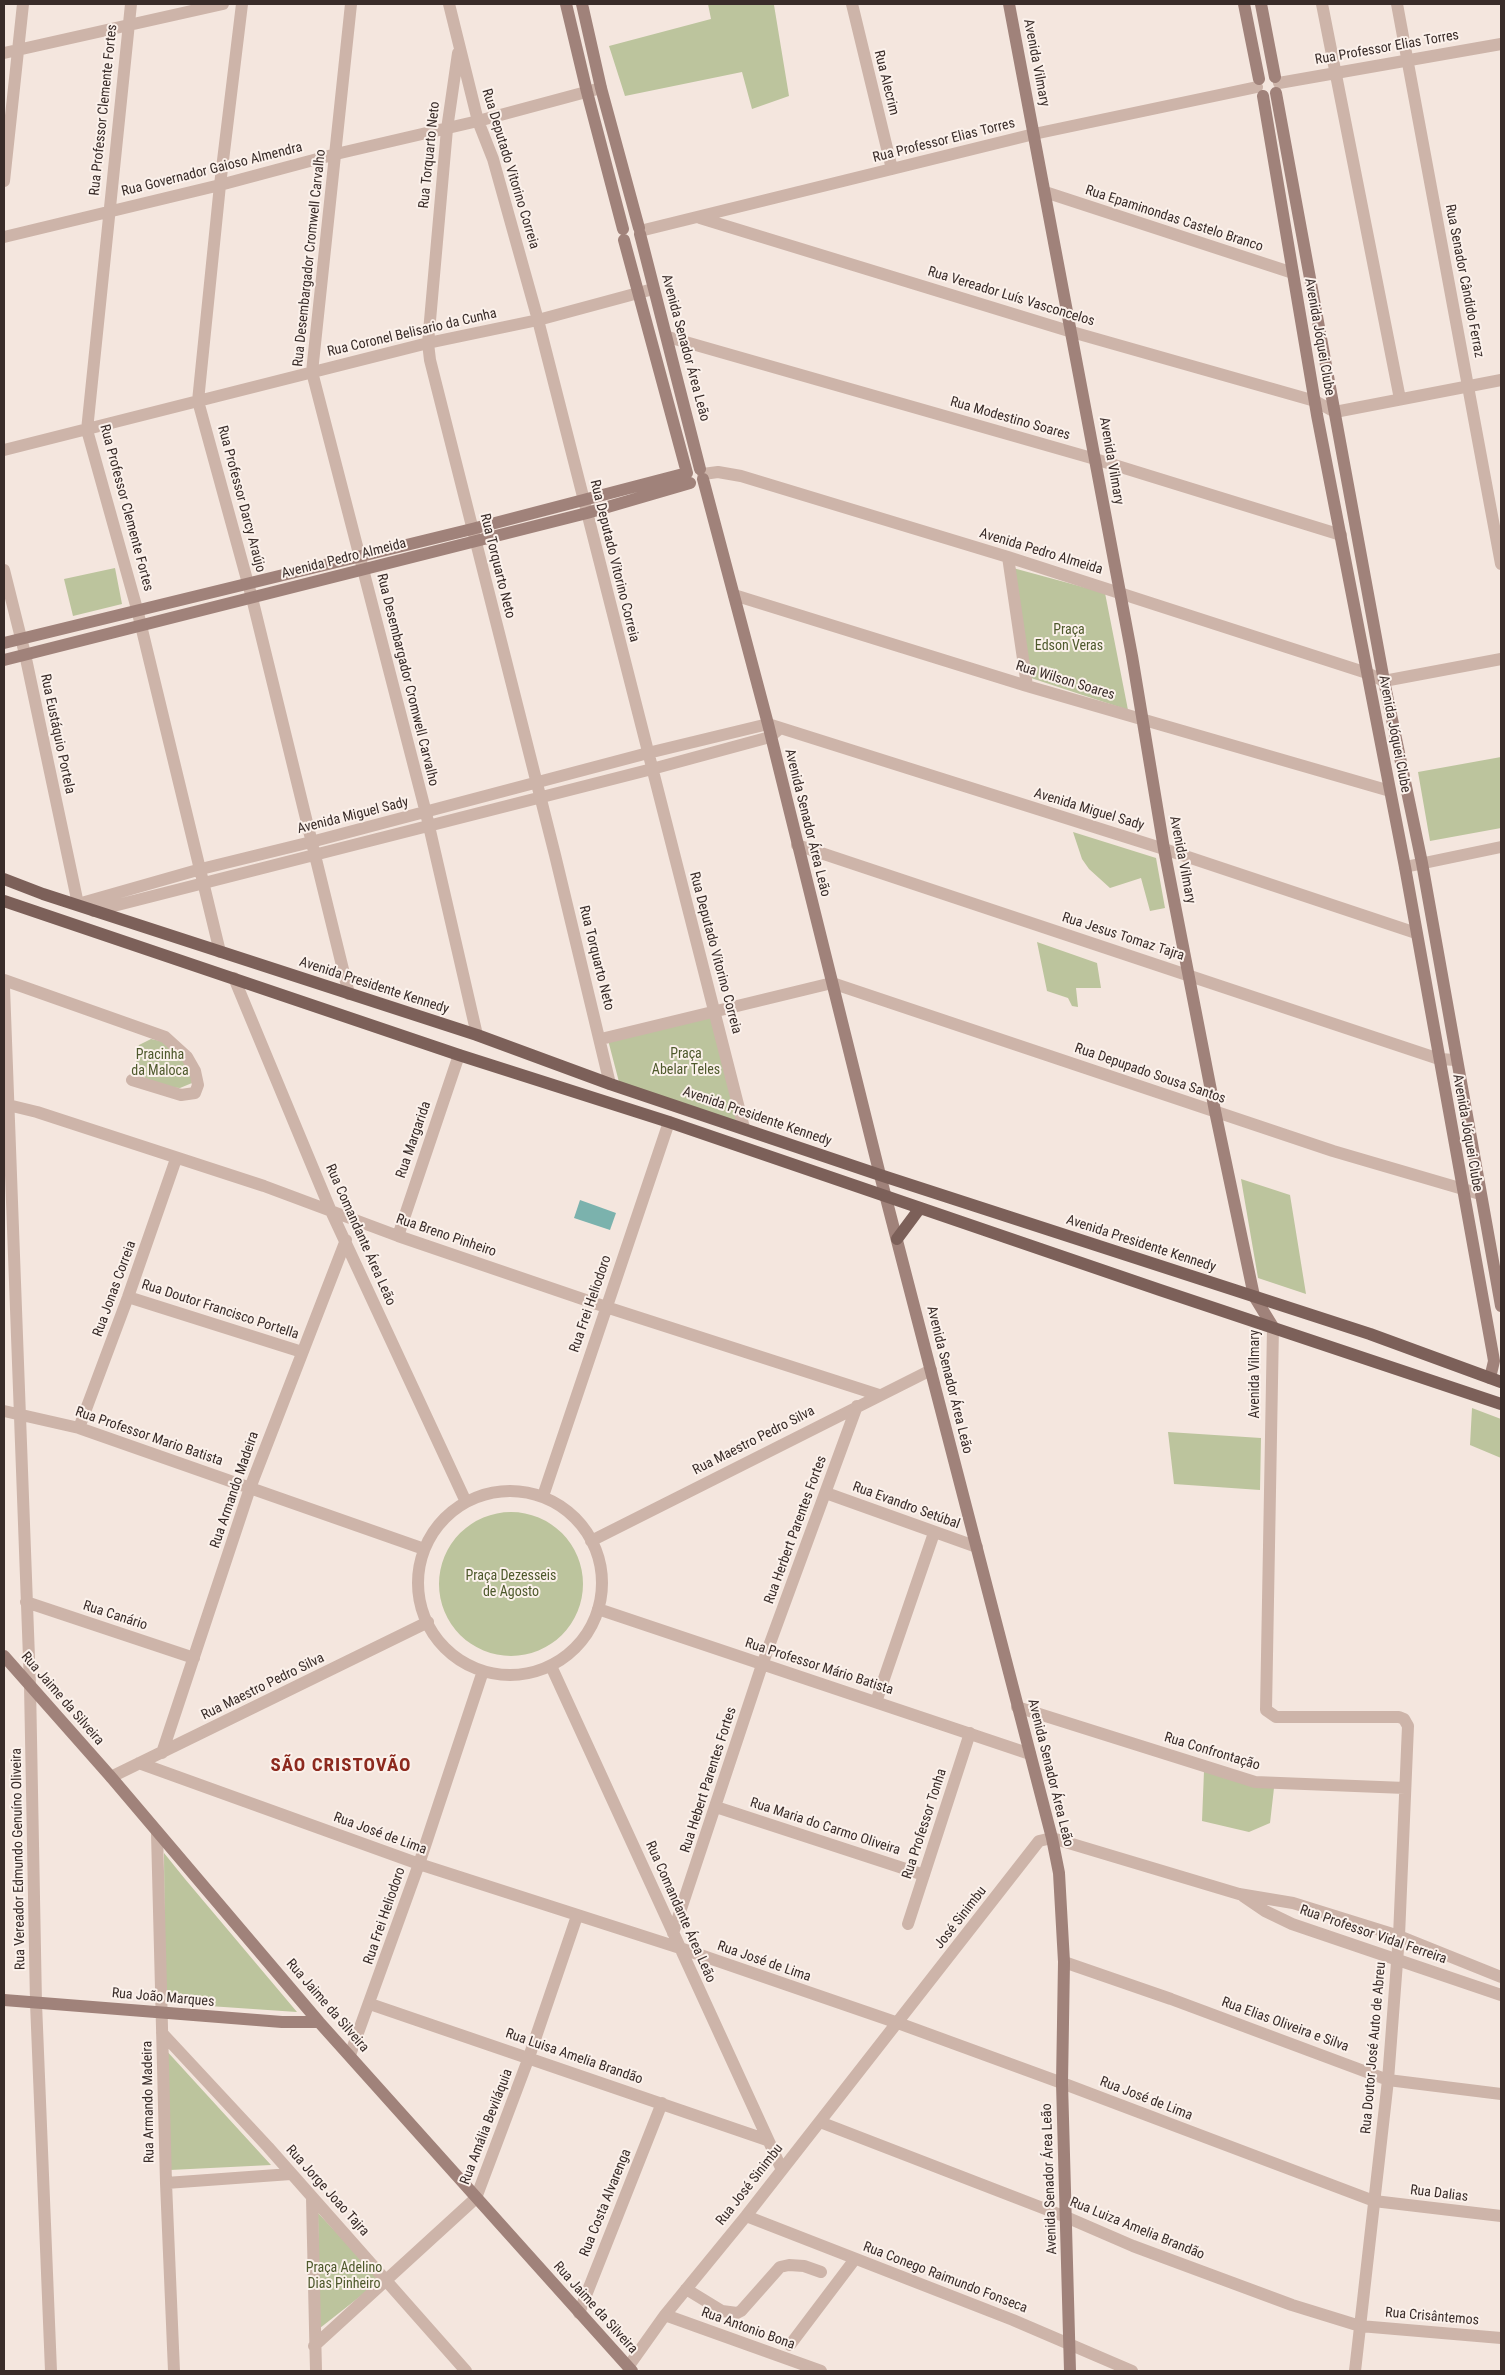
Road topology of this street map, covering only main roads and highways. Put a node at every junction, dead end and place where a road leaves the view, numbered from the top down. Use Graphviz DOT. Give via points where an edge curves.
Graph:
graph roads {
  1 [pos="4,879"];
  2 [pos="4,901"];
  3 [pos="920,1208"];
  4 [pos="898,1239"];
  5 [pos="1495,1380"];
  6 [pos="1501,1404"];
  1 -- 5 [label="main road, Avenida Presidente Kennedy" via="477,1035 610,1084 880,1175 1370,1334"];
  2 -- 3 [label="main road"];
  3 -- 4 [label="main road"];
  3 -- 6 [label="main road"];
}
